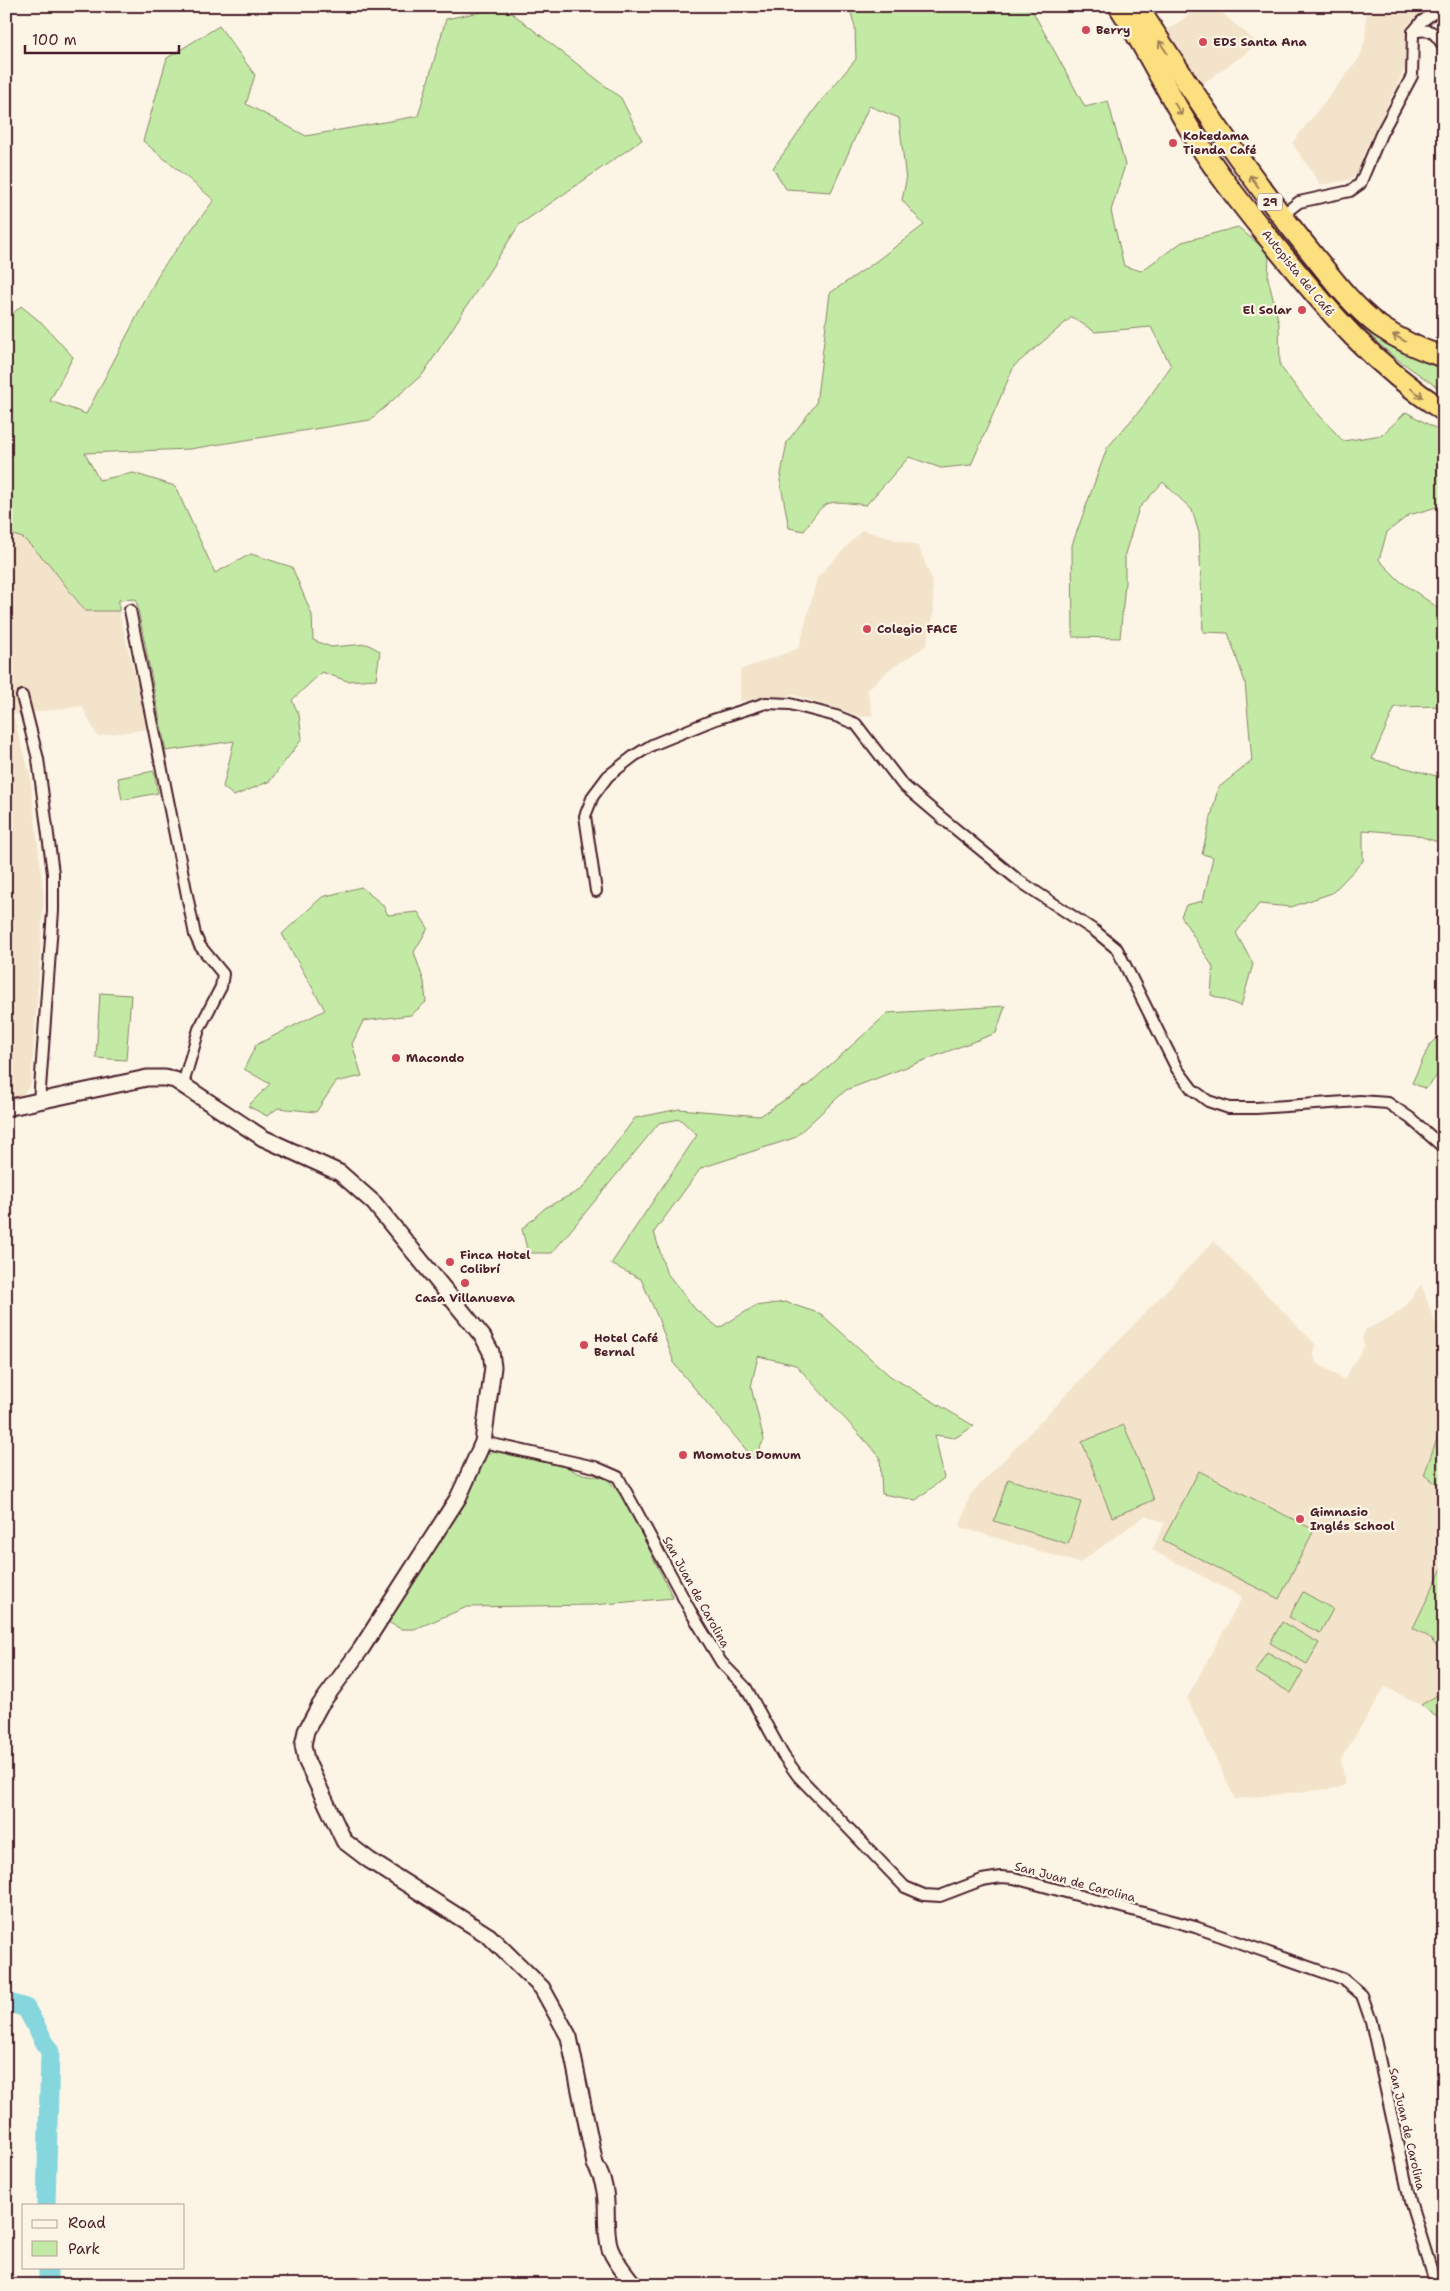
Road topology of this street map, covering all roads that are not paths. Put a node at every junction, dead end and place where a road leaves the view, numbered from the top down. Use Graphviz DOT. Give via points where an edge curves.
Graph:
graph roads {
  1 [pos="1119,6"];
  2 [pos="1137,6"];
  3 [pos="1443,6"];
  4 [pos="1412,32"];
  5 [pos="1444,47"];
  6 [pos="1281,216"];
  7 [pos="1444,357"];
  8 [pos="1444,411"];
  9 [pos="130,610"];
  10 [pos="22,696"];
  11 [pos="596,891"];
  12 [pos="183,1084"];
  13 [pos="39,1102"];
  14 [pos="6,1108"];
  15 [pos="1444,1148"];
  16 [pos="483,1442"];
  17 [pos="634,2285"];
  18 [pos="1436,2285"];
  1 -- 8 [label="highway, Autopista del Café / 29, one-way" via="1195,138 1250,215 1341,326 1388,370"];
  6 -- 2 [label="highway, Autopista del Café / 29, one-way" via="1223,138"];
  3 -- 4 [label="street"];
  4 -- 5 [label="street" via="1426,29 1434,32"];
  4 -- 6 [label="street" via="1412,76 1381,134 1360,184 1350,191 1299,202"];
  7 -- 6 [label="highway, Autopista del Café / 29, one-way" via="1408,343 1364,313"];
  9 -- 12 [label="street" via="195,935 223,974 221,986 199,1029"];
  10 -- 13 [label="street" via="38,759 53,873"];
  11 -- 15 [label="street" via="585,816 592,796 608,776 634,756 652,745 713,720 766,702 790,704 836,716 856,724 902,784 942,818 1018,880 1117,949 1177,1069 1192,1089 1208,1101 1229,1108 1360,1101 1388,1103"];
  12 -- 13 [label="street" via="165,1078 147,1078"];
  12 -- 16 [label="street" via="263,1138 340,1173 374,1203 491,1352 494,1367"];
  13 -- 14 [label="street"];
  16 -- 17 [label="street" via="458,1498 361,1649 320,1705 306,1731 303,1745 306,1760 344,1841 489,1936 542,1988 569,2037 595,2164 607,2194 610,2248"];
  16 -- 18 [label="street, San Juan de Carolina" via="594,1467 618,1477 706,1638 721,1662 746,1688 783,1755 798,1776 905,1887 924,1895 940,1896 982,1880 1014,1878 1195,1927 1343,1979 1362,1995 1371,2021 1410,2201"];
}
